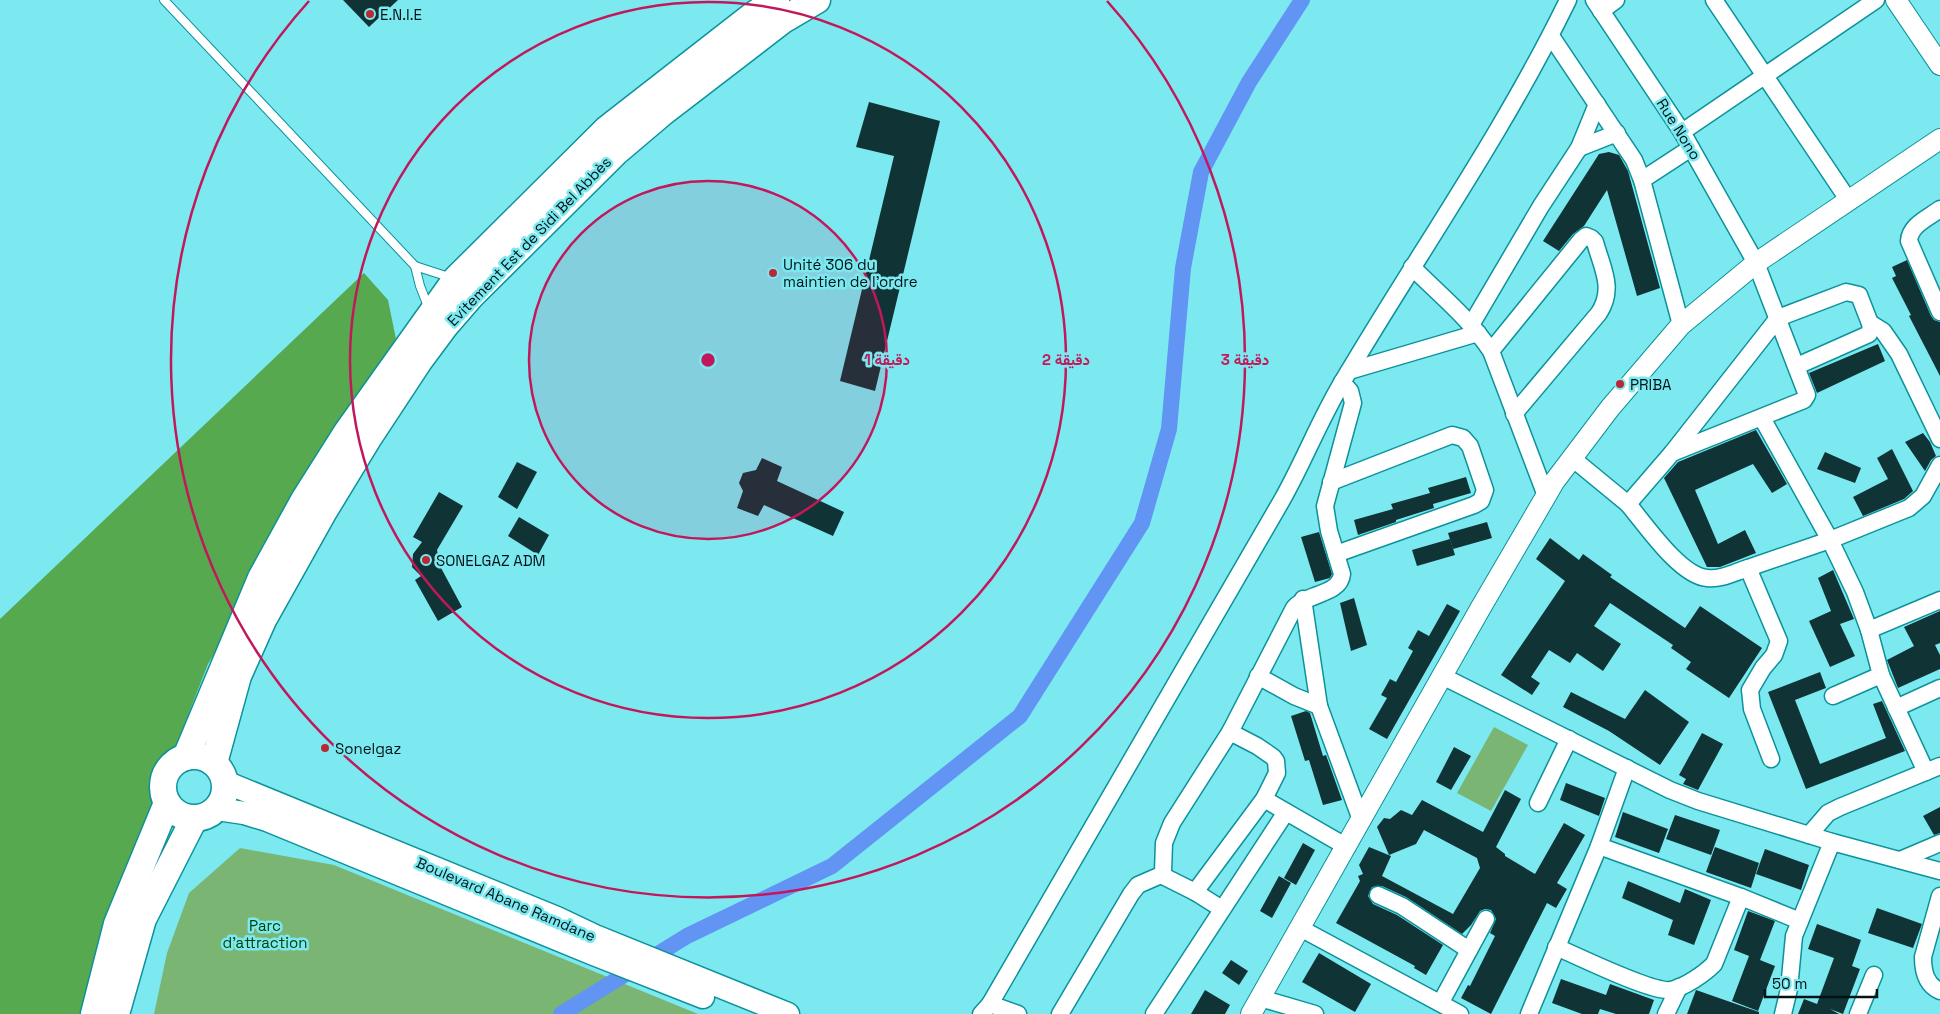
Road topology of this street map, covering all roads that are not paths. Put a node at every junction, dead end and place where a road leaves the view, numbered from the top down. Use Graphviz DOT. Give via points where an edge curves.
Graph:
graph roads {
  1 [pos="164,0"];
  2 [pos="776,0"];
  3 [pos="817,0"];
  4 [pos="1568,0"];
  5 [pos="1616,0"];
  6 [pos="1714,0"];
  7 [pos="1876,0"];
  8 [pos="1896,0"];
  9 [pos="1598,6"];
  10 [pos="1551,36"];
  11 [pos="1940,65"];
  12 [pos="1766,76"];
  13 [pos="1597,104"];
  14 [pos="1682,132"];
  15 [pos="1617,133"];
  16 [pos="1940,139"];
  17 [pos="1579,148"];
  18 [pos="1691,148"];
  19 [pos="1642,180"];
  20 [pos="1849,201"];
  21 [pos="1940,209"];
  22 [pos="1756,263"];
  23 [pos="415,266"];
  24 [pos="1412,267"];
  25 [pos="465,286"];
  26 [pos="1940,312"];
  27 [pos="1778,318"];
  28 [pos="437,320"];
  29 [pos="1870,323"];
  30 [pos="1681,325"];
  31 [pos="1474,329"];
  32 [pos="1492,351"];
  33 [pos="1797,366"];
  34 [pos="1346,376"];
  35 [pos="1514,414"];
  36 [pos="1762,418"];
  37 [pos="1940,439"];
  38 [pos="1672,453"];
  39 [pos="1572,458"];
  40 [pos="1940,465"];
  41 [pos="1331,482"];
  42 [pos="1546,496"];
  43 [pos="1628,504"];
  44 [pos="1830,540"];
  45 [pos="1336,554"];
  46 [pos="1748,568"];
  47 [pos="1304,599"];
  48 [pos="1940,600"];
  49 [pos="1869,630"];
  50 [pos="1881,675"];
  51 [pos="1258,676"];
  52 [pos="1442,676"];
  53 [pos="1940,688"];
  54 [pos="1833,696"];
  55 [pos="1319,706"];
  56 [pos="1896,708"];
  57 [pos="1230,732"];
  58 [pos="1569,739"];
  59 [pos="186,757"];
  60 [pos="1771,759"];
  61 [pos="1627,768"];
  62 [pos="1933,769"];
  63 [pos="220,772"];
  64 [pos="1264,798"];
  65 [pos="167,802"];
  66 [pos="1538,804"];
  67 [pos="1286,812"];
  68 [pos="205,814"];
  69 [pos="1360,820"];
  70 [pos="1809,835"];
  71 [pos="1832,842"];
  72 [pos="1940,843"];
  73 [pos="1599,846"];
  74 [pos="1346,847"];
  75 [pos="1900,860"];
  76 [pos="1940,871"];
  77 [pos="1161,875"];
  78 [pos="1195,892"];
  79 [pos="1378,895"];
  80 [pos="1940,896"];
  81 [pos="1741,897"];
  82 [pos="1222,909"];
  83 [pos="1486,919"];
  84 [pos="1800,921"];
  85 [pos="1300,928"];
  86 [pos="593,945"];
  87 [pos="1556,946"];
  88 [pos="1469,950"];
  89 [pos="1874,975"];
  90 [pos="686,982"];
  91 [pos="1679,988"];
  92 [pos="1940,991"];
  93 [pos="1440,1002"];
  94 [pos="1256,1006"];
  95 [pos="986,1009"];
  96 [pos="94,1014"];
  97 [pos="116,1014"];
  98 [pos="746,1014"];
  99 [pos="788,1014"];
  100 [pos="1018,1014"];
  101 [pos="1060,1014"];
  102 [pos="1154,1014"];
  103 [pos="1315,1014"];
  104 [pos="1460,1014"];
  105 [pos="1529,1014"];
  106 [pos="1666,1014"];
  107 [pos="1783,1014"];
  108 [pos="1858,1014"];
  1 -- 23 [label="lane"];
  2 -- 25 [label="highway, Evitement Est de Sidi Bel Abbès" via="607,129"];
  3 -- 25 [label="highway, Evitement Est de Sidi Bel Abbès" via="783,20 662,113"];
  4 -- 10 [label="street"];
  5 -- 9 [label="street"];
  6 -- 12 [label="street"];
  7 -- 12 [label="street"];
  8 -- 11 [label="street"];
  9 -- 14 [label="street, Rue Nono"];
  10 -- 13 [label="street"];
  10 -- 24 [label="street"];
  12 -- 14 [label="street"];
  12 -- 20 [label="street"];
  13 -- 15 [label="street"];
  13 -- 17 [label="street"];
  14 -- 18 [label="street, Rue Nono"];
  15 -- 17 [label="street"];
  15 -- 19 [label="street"];
  16 -- 20 [label="street"];
  17 -- 31 [label="street" via="1541,206"];
  18 -- 19 [label="street"];
  18 -- 22 [label="street, Rue Nono"];
  19 -- 30 [label="street"];
  20 -- 22 [label="street"];
  21 -- 26 [label="street" via="1914,227 1908,242"];
  22 -- 27 [label="street, Rue Nono"];
  22 -- 30 [label="street"];
  23 -- 25 [label="lane"];
  23 -- 28 [label="lane" via="420,286"];
  24 -- 31 [label="street"];
  24 -- 34 [label="street"];
  25 -- 28 [label="highway, Evitement Est de Sidi Bel Abbès"];
  27 -- 29 [label="street" via="1849,292 1861,298"];
  27 -- 33 [label="street, Rue Nono"];
  27 -- 38 [label="street"];
  28 -- 59 [label="highway, Evitement Est de Sidi Bel Abbès" via="346,432 304,500 261,578"];
  28 -- 63 [label="highway, Evitement Est de Sidi Bel Abbès" via="419,361 324,511 263,620 238,676"];
  29 -- 33 [label="street" via="1871,329 1866,336"];
  29 -- 37 [label="street" via="1884,331 1896,348"];
  30 -- 39 [label="street"];
  31 -- 32 [label="street"];
  31 -- 34 [label="street"];
  32 -- 35 [label="street"];
  32 -- 35 [label="street" via="1580,240 1586,236 1591,238 1607,285 1607,299 1599,313"];
  33 -- 36 [label="street, Rue Nono" via="1807,398"];
  34 -- 41 [label="street" via="1353,403"];
  34 -- 95 [label="street" via="1285,496 1137,755"];
  35 -- 42 [label="street"];
  36 -- 38 [label="street"];
  36 -- 44 [label="street"];
  38 -- 43 [label="street"];
  39 -- 42 [label="street"];
  39 -- 43 [label="street"];
  40 -- 44 [label="street" via="1915,504"];
  41 -- 45 [label="street" via="1324,506"];
  41 -- 45 [label="street" via="1452,435 1463,438 1470,446 1485,490 1481,501 1474,505"];
  42 -- 52 [label="street"];
  43 -- 46 [label="street" via="1672,556 1698,576 1709,579 1723,577"];
  44 -- 46 [label="street"];
  44 -- 49 [label="street"];
  45 -- 47 [label="street" via="1342,574 1338,585"];
  46 -- 60 [label="street" via="1779,641 1774,655 1750,690 1752,709"];
  47 -- 51 [label="street" via="1288,616"];
  47 -- 55 [label="street"];
  48 -- 49 [label="street"];
  49 -- 50 [label="street"];
  50 -- 54 [label="street"];
  50 -- 56 [label="street"];
  51 -- 55 [label="street"];
  51 -- 57 [label="street"];
  52 -- 58 [label="street"];
  52 -- 69 [label="street"];
  53 -- 56 [label="street"];
  55 -- 69 [label="street"];
  56 -- 62 [label="street"];
  57 -- 64 [label="street" via="1268,753 1276,761 1277,773"];
  57 -- 77 [label="street" via="1172,823 1164,843"];
  58 -- 61 [label="street"];
  58 -- 66 [label="street"];
  59 -- 63 [label="highway" via="205,758"];
  59 -- 65 [label="highway" via="178,760 166,773 163,793"];
  61 -- 70 [label="street" via="1698,801"];
  61 -- 73 [label="street"];
  62 -- 70 [label="street" via="1840,806 1828,813"];
  63 -- 68 [label="highway" via="225,792 222,801"];
  63 -- 86 [label="main road, Boulevard Abane Ramdane" via="557,918"];
  64 -- 67 [label="street"];
  64 -- 78 [label="street"];
  65 -- 68 [label="highway" via="178,814"];
  65 -- 96 [label="highway" via="117,924"];
  67 -- 74 [label="street"];
  67 -- 82 [label="street"];
  68 -- 86 [label="main road, Boulevard Abane Ramdane" via="244,813 267,820"];
  68 -- 97 [label="highway" via="143,919"];
  69 -- 74 [label="street"];
  70 -- 71 [label="street"];
  71 -- 75 [label="street"];
  71 -- 84 [label="street"];
  72 -- 75 [label="street"];
  73 -- 81 [label="street"];
  73 -- 87 [label="street"];
  74 -- 85 [label="street"];
  75 -- 76 [label="street"];
  77 -- 78 [label="street"];
  77 -- 101 [label="street" via="1138,885 1131,894"];
  78 -- 82 [label="street"];
  79 -- 88 [label="street" via="1402,906"];
  80 -- 92 [label="street" via="1923,966 1927,981"];
  81 -- 84 [label="street"];
  81 -- 91 [label="street" via="1714,964"];
  82 -- 102 [label="street"];
  83 -- 88 [label="street"];
  84 -- 107 [label="street" via="1794,936"];
  85 -- 93 [label="street"];
  85 -- 94 [label="street"];
  86 -- 90 [label="main road, Boulevard Abane Ramdane"];
  87 -- 91 [label="street" via="1637,981 1669,990"];
  87 -- 105 [label="street"];
  88 -- 93 [label="street"];
  89 -- 108 [label="street"];
  90 -- 98 [label="main road, Boulevard Abane Ramdane"];
  90 -- 99 [label="main road, Boulevard Abane Ramdane"];
  91 -- 106 [label="street"];
  93 -- 104 [label="street"];
  94 -- 103 [label="street"];
  95 -- 100 [label="street"];
}
